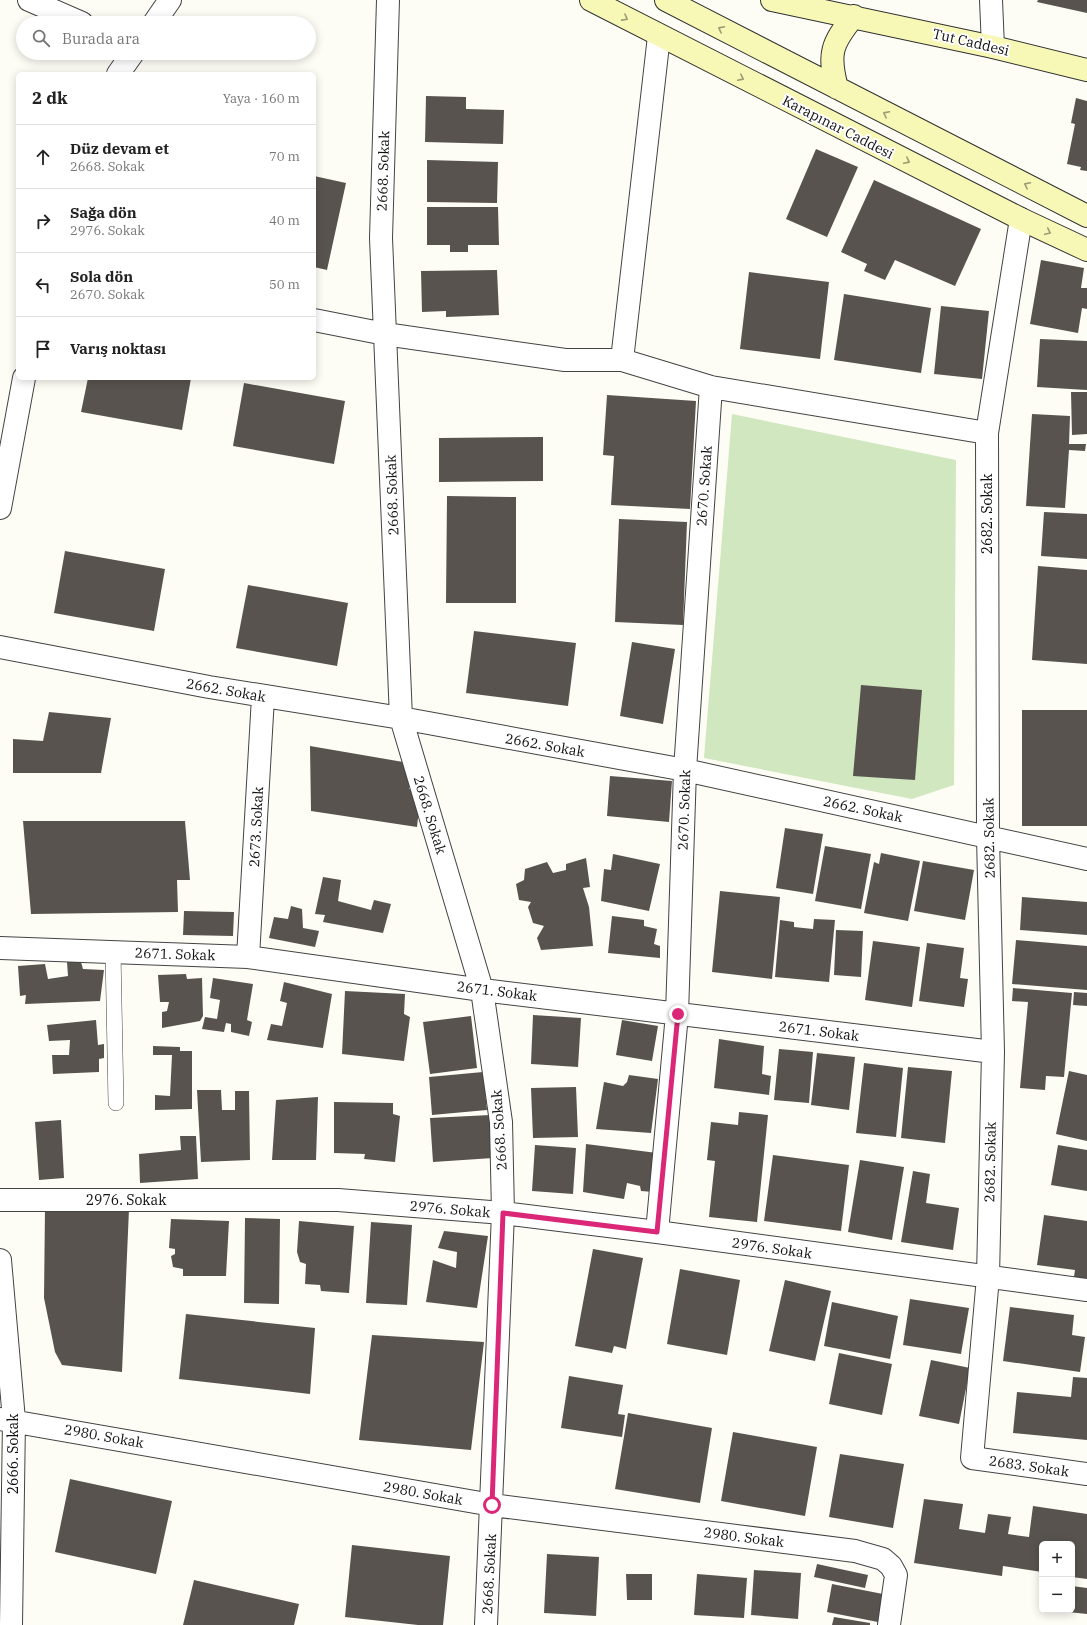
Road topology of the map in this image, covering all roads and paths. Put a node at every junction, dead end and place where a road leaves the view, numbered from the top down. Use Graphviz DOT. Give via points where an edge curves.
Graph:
graph roads {
  1 [pos="29,0"];
  2 [pos="170,0"];
  3 [pos="388,0"];
  4 [pos="591,0"];
  5 [pos="666,0"];
  6 [pos="772,0"];
  7 [pos="991,0"];
  8 [pos="66,16"];
  9 [pos="159,16"];
  10 [pos="854,16"];
  11 [pos="659,36"];
  12 [pos="993,47"];
  13 [pos="128,60"];
  14 [pos="1087,70"];
  15 [pos="119,72"];
  16 [pos="837,88"];
  17 [pos="1087,216"];
  18 [pos="1021,219"];
  19 [pos="1087,250"];
  20 [pos="316,320"];
  21 [pos="385,334"];
  22 [pos="622,360"];
  23 [pos="24,380"];
  24 [pos="711,387"];
  25 [pos="987,433"];
  26 [pos="0,508"];
  27 [pos="0,647"];
  28 [pos="263,697"];
  29 [pos="401,718"];
  30 [pos="685,770"];
  31 [pos="988,837"];
  32 [pos="1087,859"];
  33 [pos="0,948"];
  34 [pos="113,952"];
  35 [pos="248,957"];
  36 [pos="482,990"];
  37 [pos="678,1014"];
  38 [pos="993,1052"];
  39 [pos="116,1104"];
  40 [pos="0,1200"];
  41 [pos="503,1213"];
  42 [pos="657,1232"];
  43 [pos="0,1260"];
  44 [pos="988,1277"];
  45 [pos="1087,1290"];
  46 [pos="7,1420"];
  47 [pos="972,1458"];
  48 [pos="1087,1474"];
  49 [pos="492,1505"];
  50 [pos="11,1625"];
  51 [pos="486,1625"];
  52 [pos="889,1625"];
  1 -- 8 [label="street"];
  2 -- 9 [label="street"];
  3 -- 21 [label="street, 2668. Sokak" via="381,238"];
  4 -- 11 [label="main road, Karapınar Caddesi, one-way"];
  16 -- 5 [label="main road, one-way"];
  6 -- 10 [label="main road, Tut Caddesi"];
  7 -- 12 [label="street"];
  10 -- 12 [label="main road, Tut Caddesi"];
  10 -- 16 [label="main road" via="834,46 831,65"];
  11 -- 18 [label="main road, Karapınar Caddesi, one-way"];
  11 -- 22 [label="street"];
  12 -- 14 [label="main road, Tut Caddesi"];
  13 -- 15 [label="street"];
  17 -- 16 [label="main road, one-way"];
  18 -- 19 [label="main road, Karapınar Caddesi, one-way"];
  18 -- 25 [label="street, 2682. Sokak"];
  20 -- 21 [label="street"];
  21 -- 22 [label="street" via="565,360"];
  21 -- 29 [label="street, 2668. Sokak"];
  22 -- 24 [label="street"];
  23 -- 26 [label="street"];
  24 -- 25 [label="street"];
  24 -- 30 [label="street, 2670. Sokak"];
  25 -- 31 [label="street, 2682. Sokak"];
  27 -- 28 [label="street, 2662. Sokak"];
  28 -- 29 [label="street, 2662. Sokak"];
  28 -- 35 [label="street, 2673. Sokak"];
  29 -- 30 [label="street, 2662. Sokak"];
  29 -- 36 [label="street, 2668. Sokak"];
  30 -- 31 [label="street, 2662. Sokak"];
  30 -- 37 [label="street, 2670. Sokak"];
  31 -- 32 [label="street, 2662. Sokak"];
  31 -- 38 [label="street, 2682. Sokak"];
  33 -- 34 [label="street, 2671. Sokak"];
  34 -- 35 [label="street, 2671. Sokak"];
  34 -- 39 [label="lane"];
  35 -- 36 [label="street, 2671. Sokak"];
  36 -- 37 [label="street, 2671. Sokak"];
  36 -- 41 [label="street, 2668. Sokak" via="501,1122"];
  37 -- 38 [label="street, 2671. Sokak"];
  37 -- 42 [label="street, 2670. Sokak"];
  38 -- 44 [label="street, 2682. Sokak"];
  40 -- 41 [label="street, 2976. Sokak" via="338,1200"];
  41 -- 42 [label="street, 2976. Sokak"];
  41 -- 49 [label="street, 2668. Sokak"];
  42 -- 44 [label="street, 2976. Sokak"];
  43 -- 46 [label="street, 2666. Sokak"];
  44 -- 45 [label="street, 2976. Sokak"];
  44 -- 47 [label="street, 2682. Sokak"];
  46 -- 49 [label="street, 2980. Sokak"];
  46 -- 50 [label="street, 2666. Sokak"];
  47 -- 48 [label="street, 2683. Sokak"];
  49 -- 51 [label="street, 2668. Sokak"];
  49 -- 52 [label="street, 2980. Sokak" via="862,1553 882,1559 891,1566 896,1575"];
}
